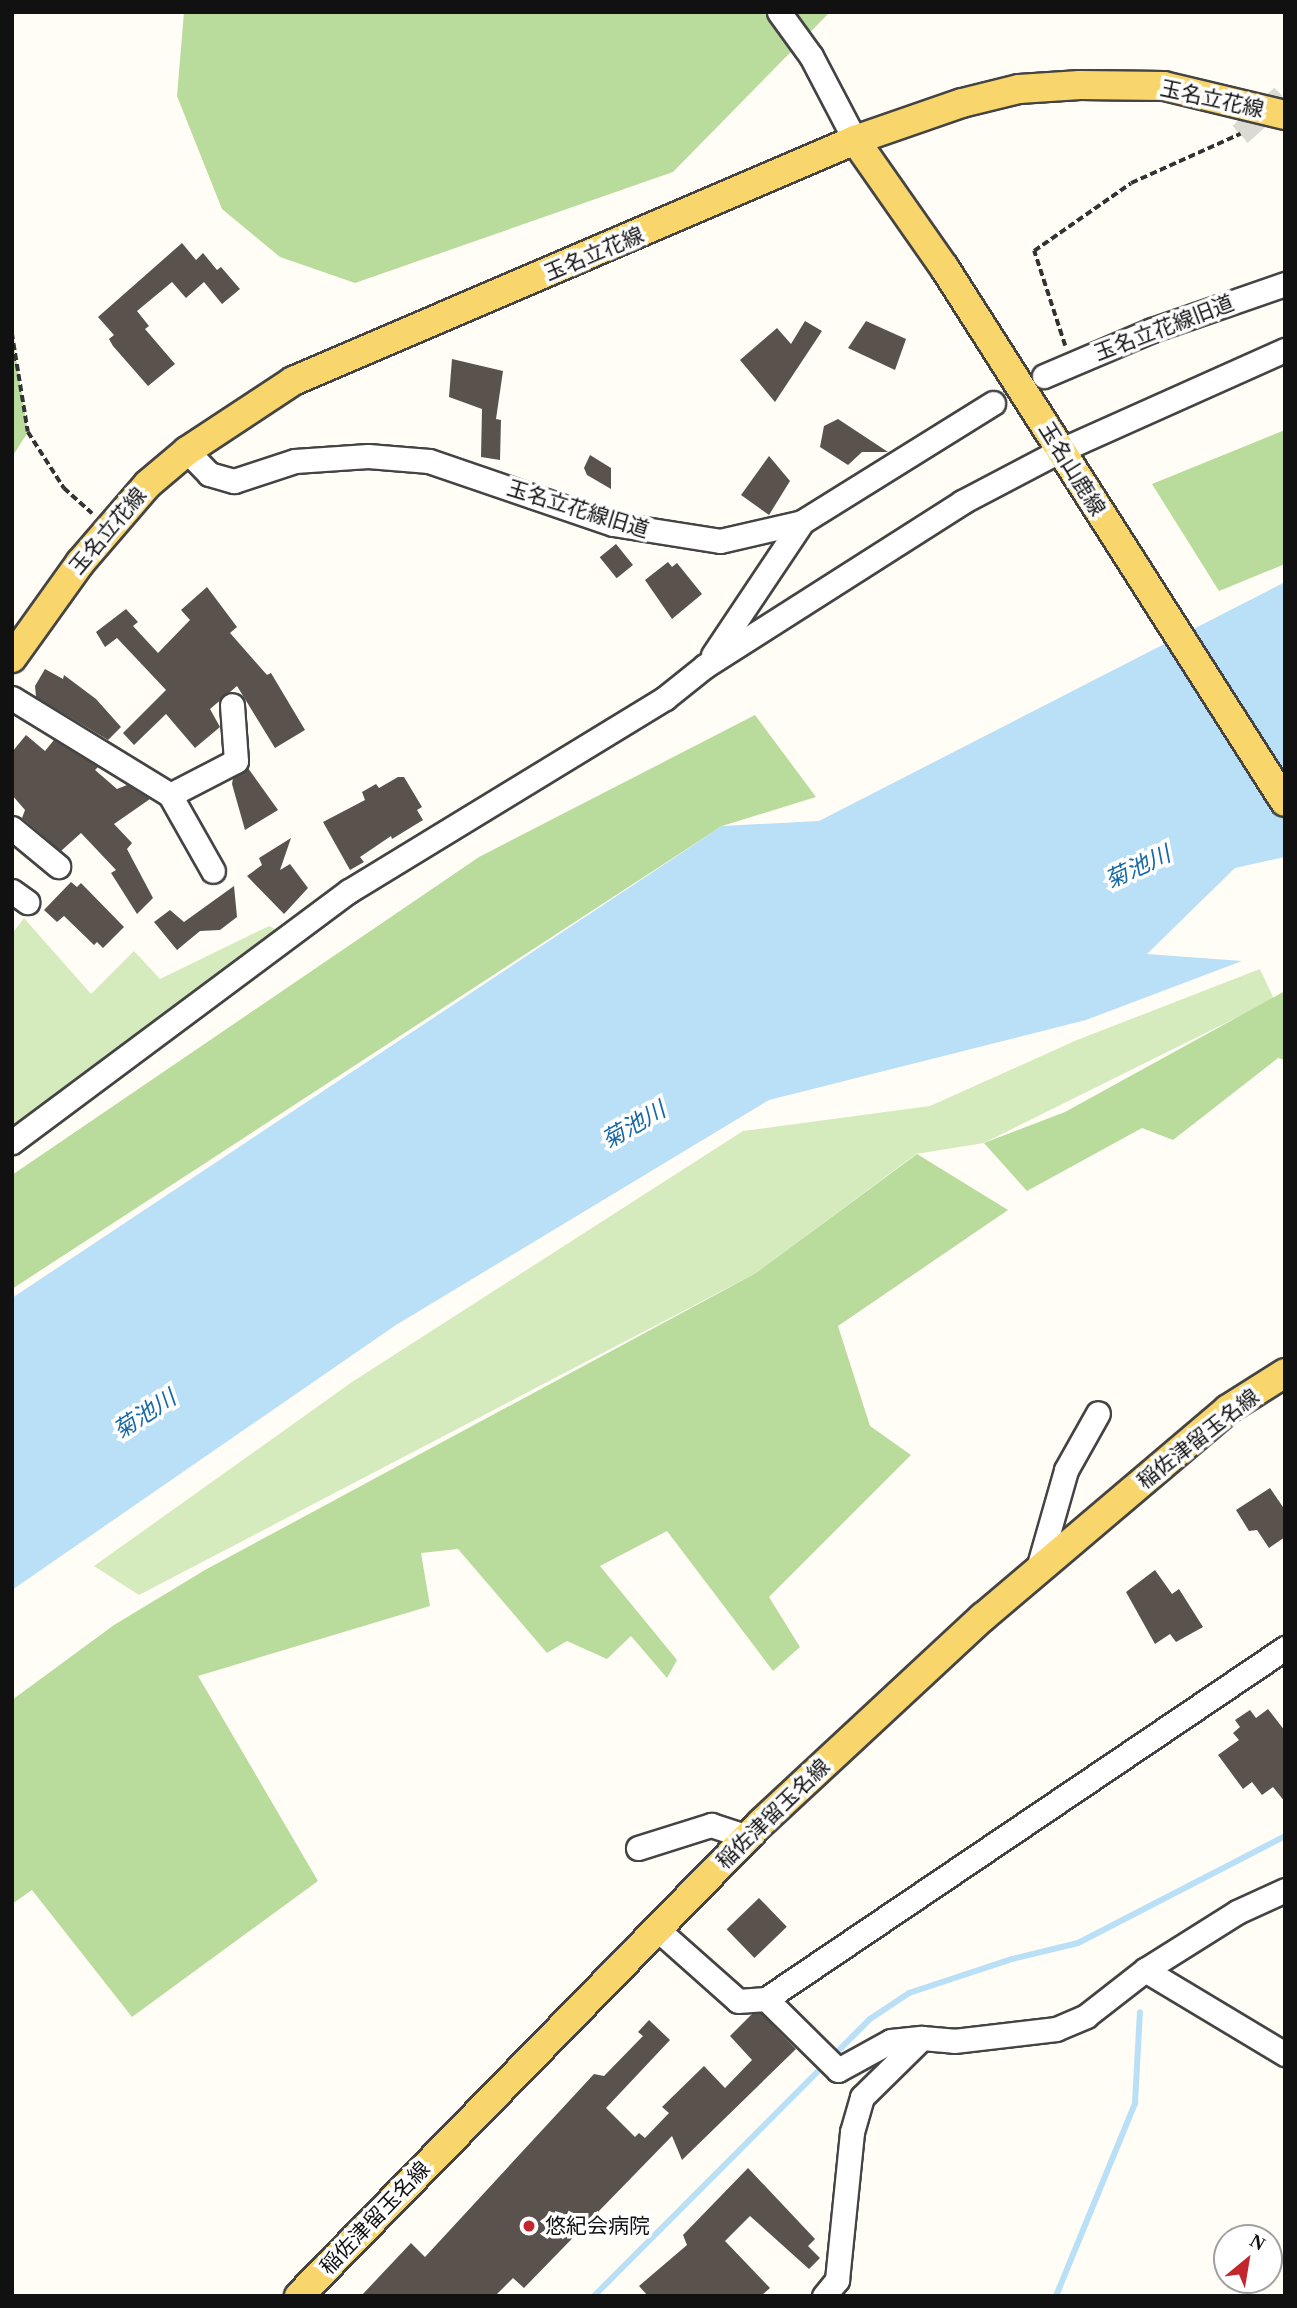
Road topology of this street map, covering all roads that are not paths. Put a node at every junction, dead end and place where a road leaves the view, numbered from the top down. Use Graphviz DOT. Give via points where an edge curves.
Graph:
graph roads {
  1 [pos="779,12"];
  2 [pos="1285,115"];
  3 [pos="855,140"];
  4 [pos="1285,284"];
  5 [pos="1285,350"];
  6 [pos="1044,376"];
  7 [pos="993,403"];
  8 [pos="187,451"];
  9 [pos="1066,460"];
  10 [pos="802,522"];
  11 [pos="12,657"];
  12 [pos="705,666"];
  13 [pos="12,698"];
  14 [pos="232,705"];
  15 [pos="170,795"];
  16 [pos="1285,802"];
  17 [pos="12,828"];
  18 [pos="58,866"];
  19 [pos="214,871"];
  20 [pos="12,1142"];
  21 [pos="1285,1373"];
  22 [pos="1098,1413"];
  23 [pos="1037,1572"];
  24 [pos="1285,1648"];
  25 [pos="747,1837"];
  26 [pos="638,1847"];
  27 [pos="1285,1890"];
  28 [pos="657,1929"];
  29 [pos="1145,1970"];
  30 [pos="766,1999"];
  31 [pos="922,2038"];
  32 [pos="1285,2054"];
  33 [pos="299,2296"];
  34 [pos="824,2296"];
  1 -- 3 [label="street" via="811,56"];
  2 -- 3 [label="main road, 玉名立花線" via="1164,86 1080,85 1019,89 962,103"];
  3 -- 8 [label="main road, 玉名立花線" via="293,381"];
  3 -- 9 [label="main road, 玉名山鹿線" via="944,267"];
  4 -- 6 [label="street, 玉名立花線旧道" via="1152,330"];
  5 -- 9 [label="street"];
  7 -- 10 [label="street, 玉名立花線旧道"];
  8 -- 10 [label="street, 玉名立花線旧道" via="209,474 234,481 295,461 368,456 429,461 613,524 663,535 720,541"];
  8 -- 11 [label="main road, 玉名立花線" via="148,484 113,523"];
  9 -- 12 [label="street" via="962,502"];
  9 -- 16 [label="main road, 玉名山鹿線"];
  10 -- 12 [label="street" via="747,610"];
  12 -- 20 [label="street" via="665,698 349,891"];
  13 -- 15 [label="street"];
  14 -- 15 [label="street" via="236,761"];
  15 -- 19 [label="street"];
  17 -- 18 [label="street"];
  21 -- 23 [label="main road, 稲佐津留玉名線" via="1228,1409"];
  22 -- 23 [label="street" via="1066,1470"];
  23 -- 25 [label="main road, 稲佐津留玉名線"];
  24 -- 30 [label="street"];
  25 -- 26 [label="street" via="711,1825"];
  25 -- 28 [label="main road, 稲佐津留玉名線"];
  27 -- 29 [label="street" via="1237,1912"];
  28 -- 30 [label="street" via="738,2001"];
  28 -- 33 [label="main road, 稲佐津留玉名線"];
  29 -- 31 [label="street" via="1086,2015 1056,2029 954,2041"];
  29 -- 32 [label="street"];
  30 -- 31 [label="street" via="838,2070 891,2041"];
  31 -- 34 [label="street" via="862,2097 852,2132 837,2280"];
}
